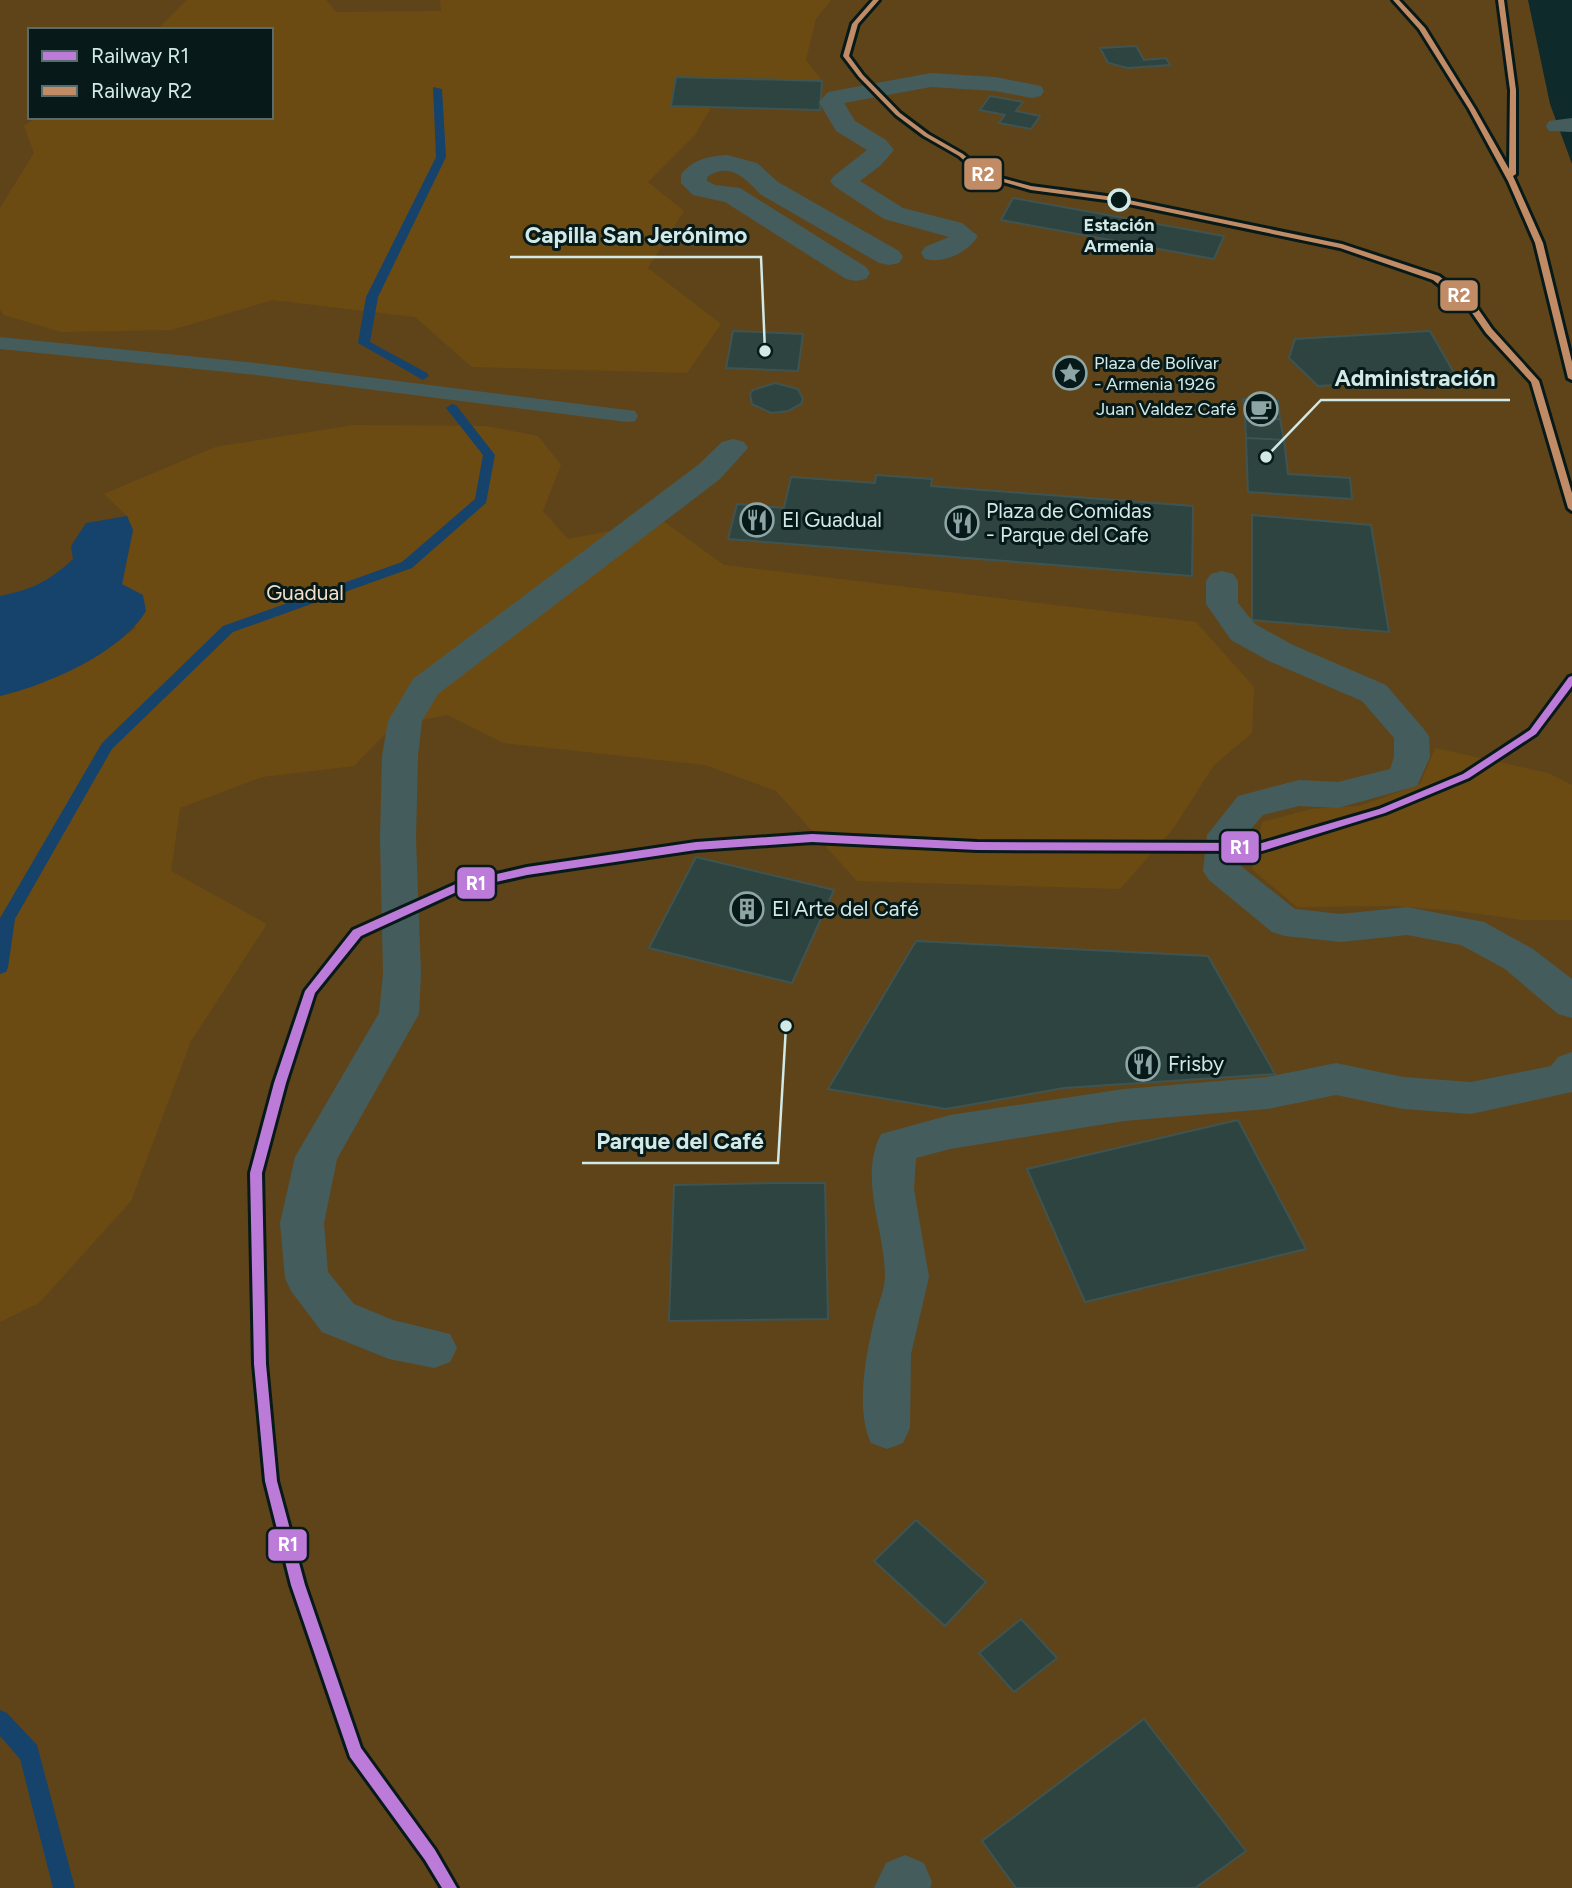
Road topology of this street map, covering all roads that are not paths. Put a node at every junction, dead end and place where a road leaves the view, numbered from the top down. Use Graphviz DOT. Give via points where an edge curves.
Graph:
graph roads {
  1 [pos="1032,91"];
  2 [pos="756,176"];
  3 [pos="731,194"];
  4 [pos="934,253"];
  5 [pos="889,257"];
  6 [pos="856,273"];
  7 [pos="0,343"];
  8 [pos="627,416"];
  9 [pos="733,448"];
  10 [pos="1222,581"];
  11 [pos="1572,1003"];
  12 [pos="1572,1068"];
  13 [pos="433,1348"];
  14 [pos="887,1428"];
  1 -- 4 [label="street" via="931,80 837,97 831,102 845,126 881,150 843,181 910,220 946,224 965,236"];
  2 -- 3 [label="street" via="748,189"];
  2 -- 3 [label="street" via="742,165 727,163 709,165 694,175 694,183 703,190"];
  2 -- 5 [label="street"];
  3 -- 6 [label="street"];
  7 -- 8 [label="lane" via="256,369"];
  9 -- 13 [label="street" via="709,472 425,687 405,721 398,839 399,1013 316,1157 302,1223 307,1278 338,1318 389,1339"];
  10 -- 11 [label="street" via="1222,604 1243,632 1374,693 1411,736 1412,757 1405,777 1338,795 1299,793 1251,805 1225,835 1222,871 1285,922 1341,928 1407,921 1470,932 1519,959"];
  12 -- 14 [label="street" via="1564,1079 1471,1098 1403,1093 1336,1079 1267,1093 1124,1105 950,1132 896,1146 893,1189 907,1277 888,1354"];
}
